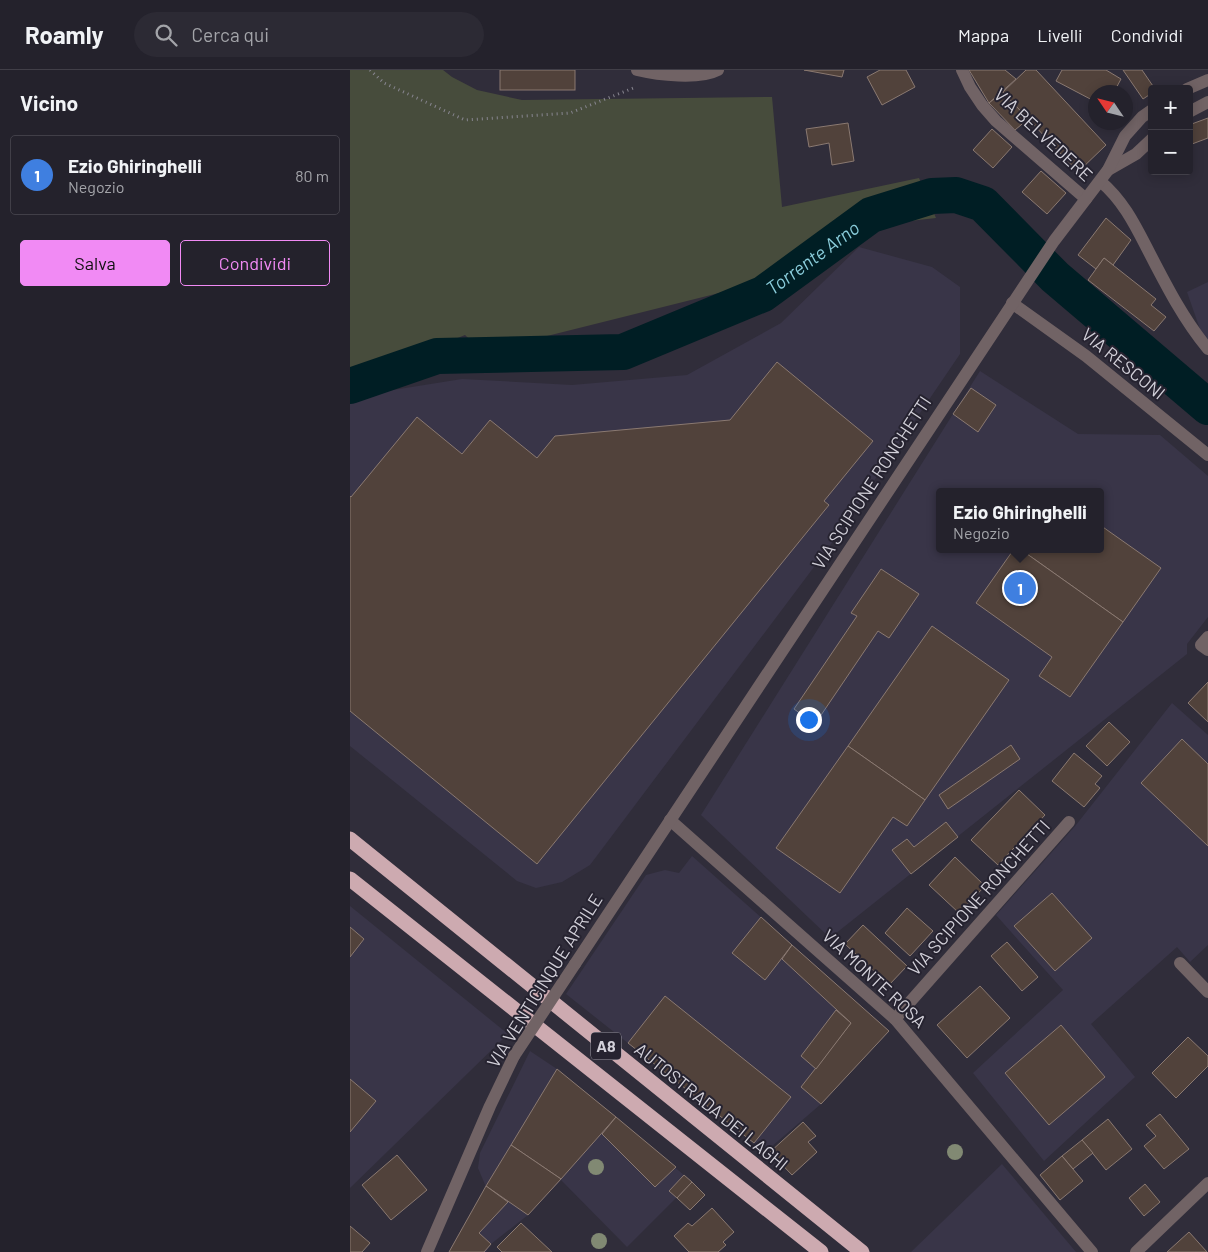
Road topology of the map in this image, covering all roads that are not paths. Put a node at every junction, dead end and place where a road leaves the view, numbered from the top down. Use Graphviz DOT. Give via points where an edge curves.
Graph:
graph roads {
  1 [pos="637,70"];
  2 [pos="718,70"];
  3 [pos="962,70"];
  4 [pos="1208,80"];
  5 [pos="1193,86"];
  6 [pos="1208,102"];
  7 [pos="1193,110"];
  8 [pos="1148,113"];
  9 [pos="1148,143"];
  10 [pos="1108,170"];
  11 [pos="1100,181"];
  12 [pos="1086,198"];
  13 [pos="1012,303"];
  14 [pos="1208,349"];
  15 [pos="1208,455"];
  16 [pos="670,820"];
  17 [pos="1069,822"];
  18 [pos="350,840"];
  19 [pos="350,878"];
  20 [pos="1180,963"];
  21 [pos="1208,992"];
  22 [pos="895,1019"];
  23 [pos="1208,1182"];
  24 [pos="442,1215"];
  25 [pos="418,1252"];
  26 [pos="426,1252"];
  27 [pos="821,1252"];
  28 [pos="862,1252"];
  29 [pos="1092,1252"];
  30 [pos="1136,1252"];
  1 -- 2 [label="street" via="668,74 709,74"];
  3 -- 12 [label="street, VIA BELVEDERE" via="978,99 996,121"];
  4 -- 5 [label="street"];
  6 -- 7 [label="street"];
  8 -- 10 [label="street, VIA SCIPIONE RONCHETTI" via="1125,136"];
  9 -- 10 [label="street, VIA SCIPIONE RONCHETTI" via="1136,154"];
  10 -- 11 [label="street, VIA SCIPIONE RONCHETTI"];
  11 -- 12 [label="street, VIA SCIPIONE RONCHETTI"];
  11 -- 14 [label="street" via="1112,190 1127,210 1178,308"];
  12 -- 13 [label="street, VIA SCIPIONE RONCHETTI"];
  13 -- 15 [label="street, VIA RESCONI" via="1086,356"];
  13 -- 16 [label="street, VIA SCIPIONE RONCHETTI"];
  16 -- 22 [label="street, VIA MONTE ROSA"];
  16 -- 24 [label="street, VIA VENTICINQUE APRILE, bridge" via="514,1056"];
  17 -- 22 [label="street, VIA SCIPIONE RONCHETTI"];
  18 -- 28 [label="highway, AUTOSTRADA DEI LAGHI / A8"];
  19 -- 27 [label="highway, A8"];
  20 -- 21 [label="street"];
  22 -- 29 [label="street, VIA MONTE ROSA"];
  23 -- 30 [label="street"];
  24 -- 25 [label="street"];
  24 -- 26 [label="street, VIA VENTICINQUE APRILE"];
}
